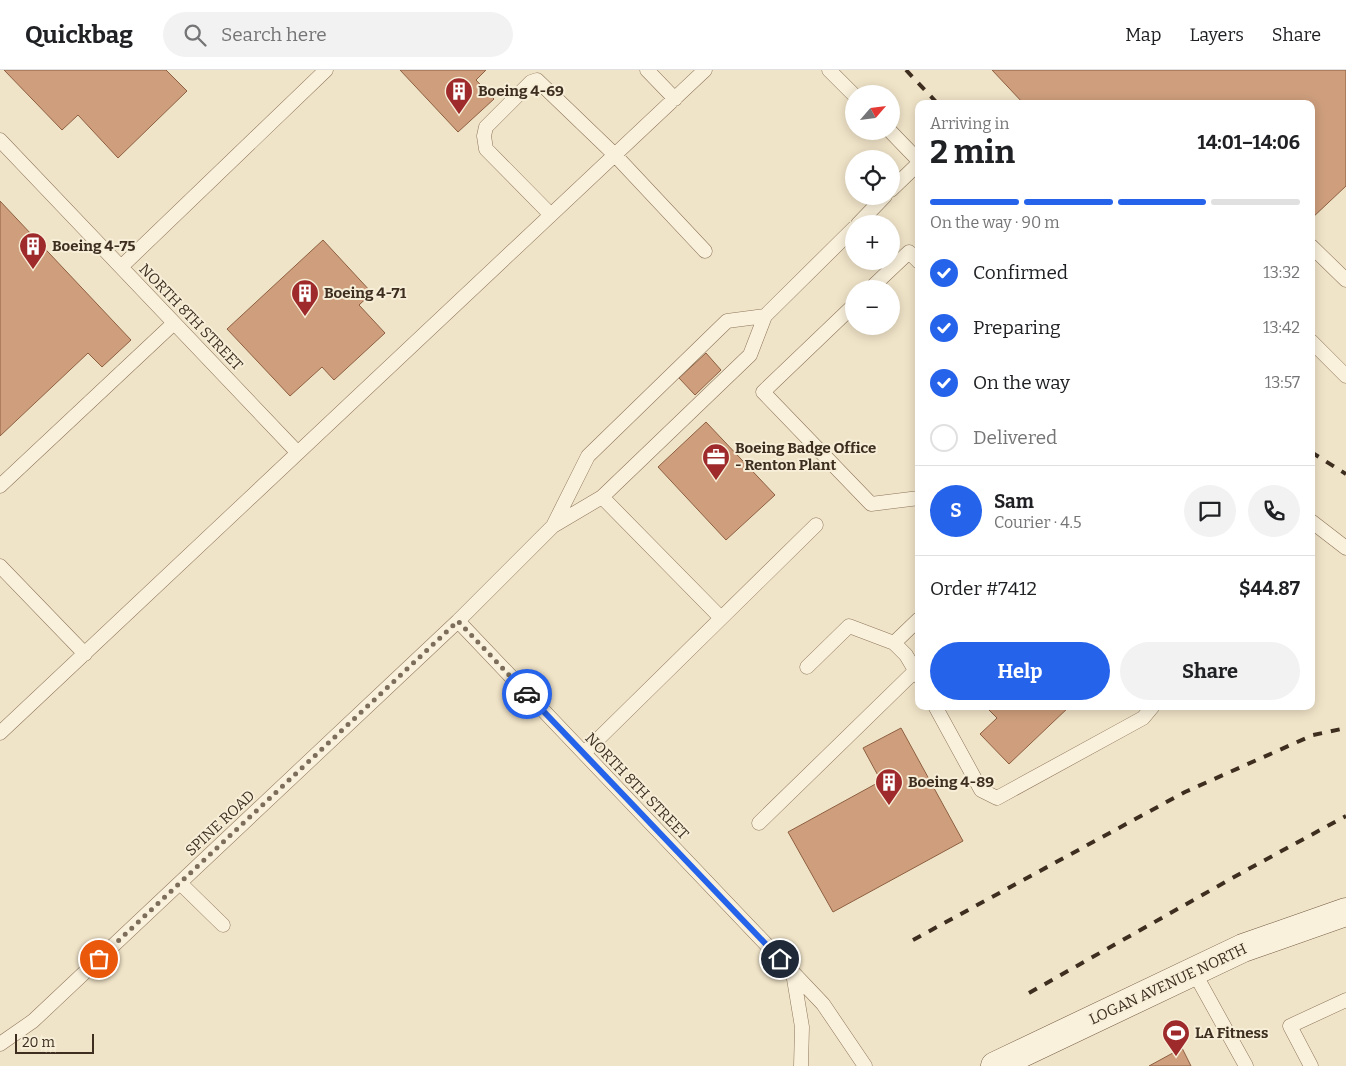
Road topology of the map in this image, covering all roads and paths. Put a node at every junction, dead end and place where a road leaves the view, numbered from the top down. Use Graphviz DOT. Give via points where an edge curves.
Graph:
graph roads {
  1 [pos="326,70"];
  2 [pos="647,70"];
  3 [pos="705,70"];
  4 [pos="830,70"];
  5 [pos="845,86"];
  6 [pos="675,99"];
  7 [pos="0,140"];
  8 [pos="898,140"];
  9 [pos="615,154"];
  10 [pos="915,158"];
  11 [pos="915,166"];
  12 [pos="900,181"];
  13 [pos="877,205"];
  14 [pos="551,215"];
  15 [pos="867,215"];
  16 [pos="845,237"];
  17 [pos="1315,250"];
  18 [pos="705,251"];
  19 [pos="915,258"];
  20 [pos="121,267"];
  21 [pos="879,280"];
  22 [pos="1346,280"];
  23 [pos="845,314"];
  24 [pos="764,316"];
  25 [pos="174,323"];
  26 [pos="1315,344"];
  27 [pos="1346,376"];
  28 [pos="297,452"];
  29 [pos="0,486"];
  30 [pos="602,497"];
  31 [pos="915,498"];
  32 [pos="816,525"];
  33 [pos="553,526"];
  34 [pos="1315,529"];
  35 [pos="1346,548"];
  36 [pos="0,566"];
  37 [pos="721,618"];
  38 [pos="458,621"];
  39 [pos="915,623"];
  40 [pos="894,643"];
  41 [pos="85,654"];
  42 [pos="807,667"];
  43 [pos="915,671"];
  44 [pos="915,676"];
  45 [pos="937,710"];
  46 [pos="1150,710"];
  47 [pos="0,733"];
  48 [pos="584,753"];
  49 [pos="760,823"];
  50 [pos="180,883"];
  51 [pos="1346,912"];
  52 [pos="223,925"];
  53 [pos="1194,972"];
  54 [pos="793,973"];
  55 [pos="1346,1000"];
  56 [pos="0,1044"];
  57 [pos="801,1066"];
  58 [pos="866,1066"];
  59 [pos="995,1066"];
  60 [pos="1246,1066"];
  61 [pos="1311,1066"];
  1 -- 20 [label="lane"];
  2 -- 6 [label="lane"];
  3 -- 6 [label="lane"];
  4 -- 5 [label="lane"];
  6 -- 9 [label="lane"];
  7 -- 20 [label="lane, NORTH 8TH STREET"];
  8 -- 10 [label="lane"];
  9 -- 14 [label="lane"];
  9 -- 14 [label="lane" via="537,80 531,82 486,127 484,136 486,149"];
  9 -- 18 [label="lane"];
  11 -- 12 [label="lane"];
  13 -- 15 [label="lane"];
  14 -- 28 [label="lane"];
  16 -- 24 [label="lane"];
  17 -- 22 [label="lane"];
  19 -- 21 [label="lane" via="909,252"];
  20 -- 25 [label="lane, NORTH 8TH STREET"];
  23 -- 31 [label="lane" via="763,392 871,504"];
  24 -- 30 [label="lane" via="750,355"];
  24 -- 33 [label="lane" via="727,322 588,456"];
  25 -- 28 [label="lane, NORTH 8TH STREET"];
  25 -- 29 [label="lane"];
  26 -- 27 [label="lane"];
  28 -- 41 [label="lane"];
  30 -- 33 [label="lane"];
  30 -- 37 [label="lane"];
  32 -- 37 [label="lane"];
  33 -- 38 [label="lane, SPINE ROAD"];
  34 -- 35 [label="lane"];
  36 -- 41 [label="lane"];
  37 -- 48 [label="lane"];
  38 -- 48 [label="lane, NORTH 8TH STREET"];
  38 -- 50 [label="lane, SPINE ROAD"];
  39 -- 40 [label="lane"];
  40 -- 42 [label="lane" via="849,626"];
  40 -- 43 [label="lane"];
  41 -- 47 [label="lane"];
  44 -- 49 [label="lane"];
  45 -- 46 [label="lane" via="981,790 997,798 1143,718"];
  48 -- 54 [label="lane, NORTH 8TH STREET"];
  50 -- 52 [label="lane"];
  50 -- 56 [label="lane, SPINE ROAD" via="33,1021"];
  51 -- 53 [label="main road, LOGAN AVENUE NORTH" via="1243,948"];
  53 -- 59 [label="main road, LOGAN AVENUE NORTH"];
  53 -- 60 [label="lane"];
  54 -- 57 [label="lane" via="802,1027"];
  54 -- 58 [label="lane, NORTH 8TH STREET" via="823,1004"];
  55 -- 61 [label="lane" via="1290,1026"];
}
